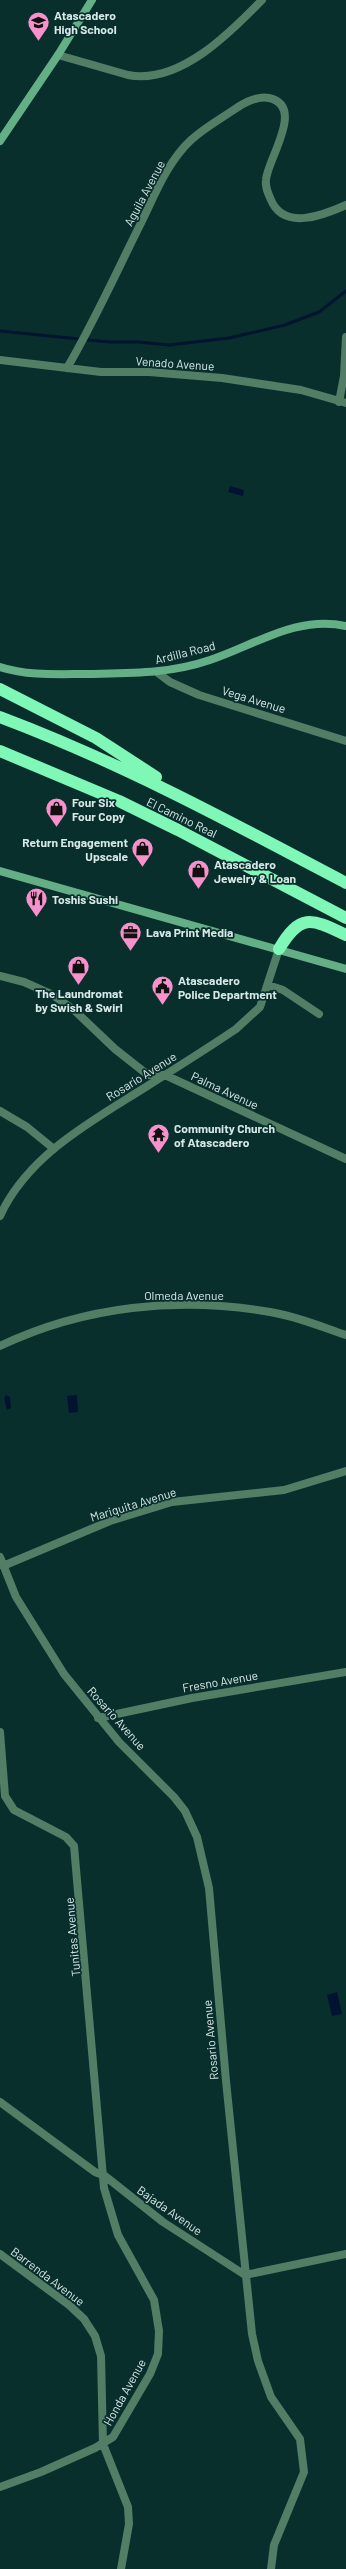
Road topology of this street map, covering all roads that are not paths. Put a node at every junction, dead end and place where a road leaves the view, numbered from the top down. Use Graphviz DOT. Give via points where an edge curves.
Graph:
graph roads {
  1 [pos="92,0"];
  2 [pos="262,0"];
  3 [pos="58,54"];
  4 [pos="0,141"];
  5 [pos="346,205"];
  6 [pos="346,337"];
  7 [pos="0,360"];
  8 [pos="67,368"];
  9 [pos="342,402"];
  10 [pos="346,626"];
  11 [pos="0,668"];
  12 [pos="158,673"];
  13 [pos="0,689"];
  14 [pos="0,717"];
  15 [pos="346,741"];
  16 [pos="0,751"];
  17 [pos="194,802"];
  18 [pos="0,871"];
  19 [pos="346,883"];
  20 [pos="346,918"];
  21 [pos="346,935"];
  22 [pos="279,949"];
  23 [pos="346,969"];
  24 [pos="0,976"];
  25 [pos="268,985"];
  26 [pos="319,1014"];
  27 [pos="165,1075"];
  28 [pos="0,1111"];
  29 [pos="54,1149"];
  30 [pos="346,1159"];
  31 [pos="0,1216"];
  32 [pos="346,1335"];
  33 [pos="0,1346"];
  34 [pos="346,1471"];
  35 [pos="0,1557"];
  36 [pos="3,1566"];
  37 [pos="346,1672"];
  38 [pos="98,1718"];
  39 [pos="0,1732"];
  40 [pos="0,2102"];
  41 [pos="105,2176"];
  42 [pos="0,2254"];
  43 [pos="346,2254"];
  44 [pos="245,2275"];
  45 [pos="103,2444"];
  46 [pos="0,2487"];
  47 [pos="121,2569"];
  48 [pos="272,2569"];
  1 -- 3 [label="street"];
  2 -- 3 [label="street" via="216,44 192,60 158,74 139,77 128,75"];
  3 -- 4 [label="street"];
  5 -- 8 [label="street, Aguila Avenue" via="327,214 302,219 288,216 273,204 266,189 266,179 284,125 285,113 282,105 273,99 264,97 245,103 191,140 163,178"];
  6 -- 9 [label="street"];
  7 -- 8 [label="street, Venado Avenue"];
  8 -- 9 [label="street, Venado Avenue" via="222,378 301,390"];
  10 -- 12 [label="street, Ardilla Road" via="321,623 285,630 210,660"];
  11 -- 12 [label="street, Ardilla Road" via="49,675"];
  12 -- 15 [label="street, Vega Avenue" via="170,682 199,695"];
  13 -- 17 [label="highway" via="96,738"];
  14 -- 17 [label="highway, El Camino Real" via="78,748"];
  16 -- 20 [label="highway, El Camino Real" via="172,826"];
  17 -- 19 [label="highway, El Camino Real"];
  18 -- 22 [label="street"];
  21 -- 22 [label="highway" via="317,921 310,921 292,930"];
  22 -- 23 [label="street"];
  22 -- 25 [label="street, Rosario Avenue"];
  24 -- 27 [label="street, Palma Avenue" via="24,982 51,994 73,1009 115,1049 148,1075"];
  25 -- 26 [label="street" via="283,990"];
  25 -- 27 [label="street, Rosario Avenue" via="260,1007 250,1019"];
  27 -- 29 [label="street, Rosario Avenue"];
  27 -- 30 [label="street, Palma Avenue"];
  28 -- 29 [label="street" via="27,1127"];
  29 -- 31 [label="street, Rosario Avenue" via="27,1176"];
  32 -- 33 [label="street, Olmeda Avenue" via="272,1312 231,1307 158,1305 80,1316 42,1327"];
  34 -- 36 [label="street, Mariquita Avenue" via="284,1490 172,1502 110,1521"];
  35 -- 36 [label="street, Rosario Avenue"];
  36 -- 38 [label="street, Rosario Avenue" via="16,1596 39,1636"];
  37 -- 38 [label="street, Fresno Avenue" via="192,1698"];
  38 -- 44 [label="street, Rosario Avenue" via="170,1792 185,1812 197,1837 210,1888"];
  39 -- 41 [label="street, Tunitas Avenue" via="5,1796 8,1803 14,1810 66,1837 74,1846"];
  40 -- 41 [label="street, Bajada Avenue" via="94,2172"];
  41 -- 44 [label="street, Bajada Avenue" via="162,2222"];
  41 -- 45 [label="street, Honda Avenue" via="104,2188 114,2225 154,2300 159,2331 158,2354 150,2374 124,2421"];
  42 -- 45 [label="street, Barrenda Avenue" via="69,2305 84,2319 95,2336 101,2356"];
  43 -- 44 [label="street"];
  44 -- 48 [label="street, Rosario Avenue" via="249,2316 258,2361 271,2397 300,2439 304,2472 274,2545"];
  45 -- 46 [label="street, Honda Avenue"];
  45 -- 47 [label="street, Barrenda Avenue" via="128,2507 129,2524"];
}
